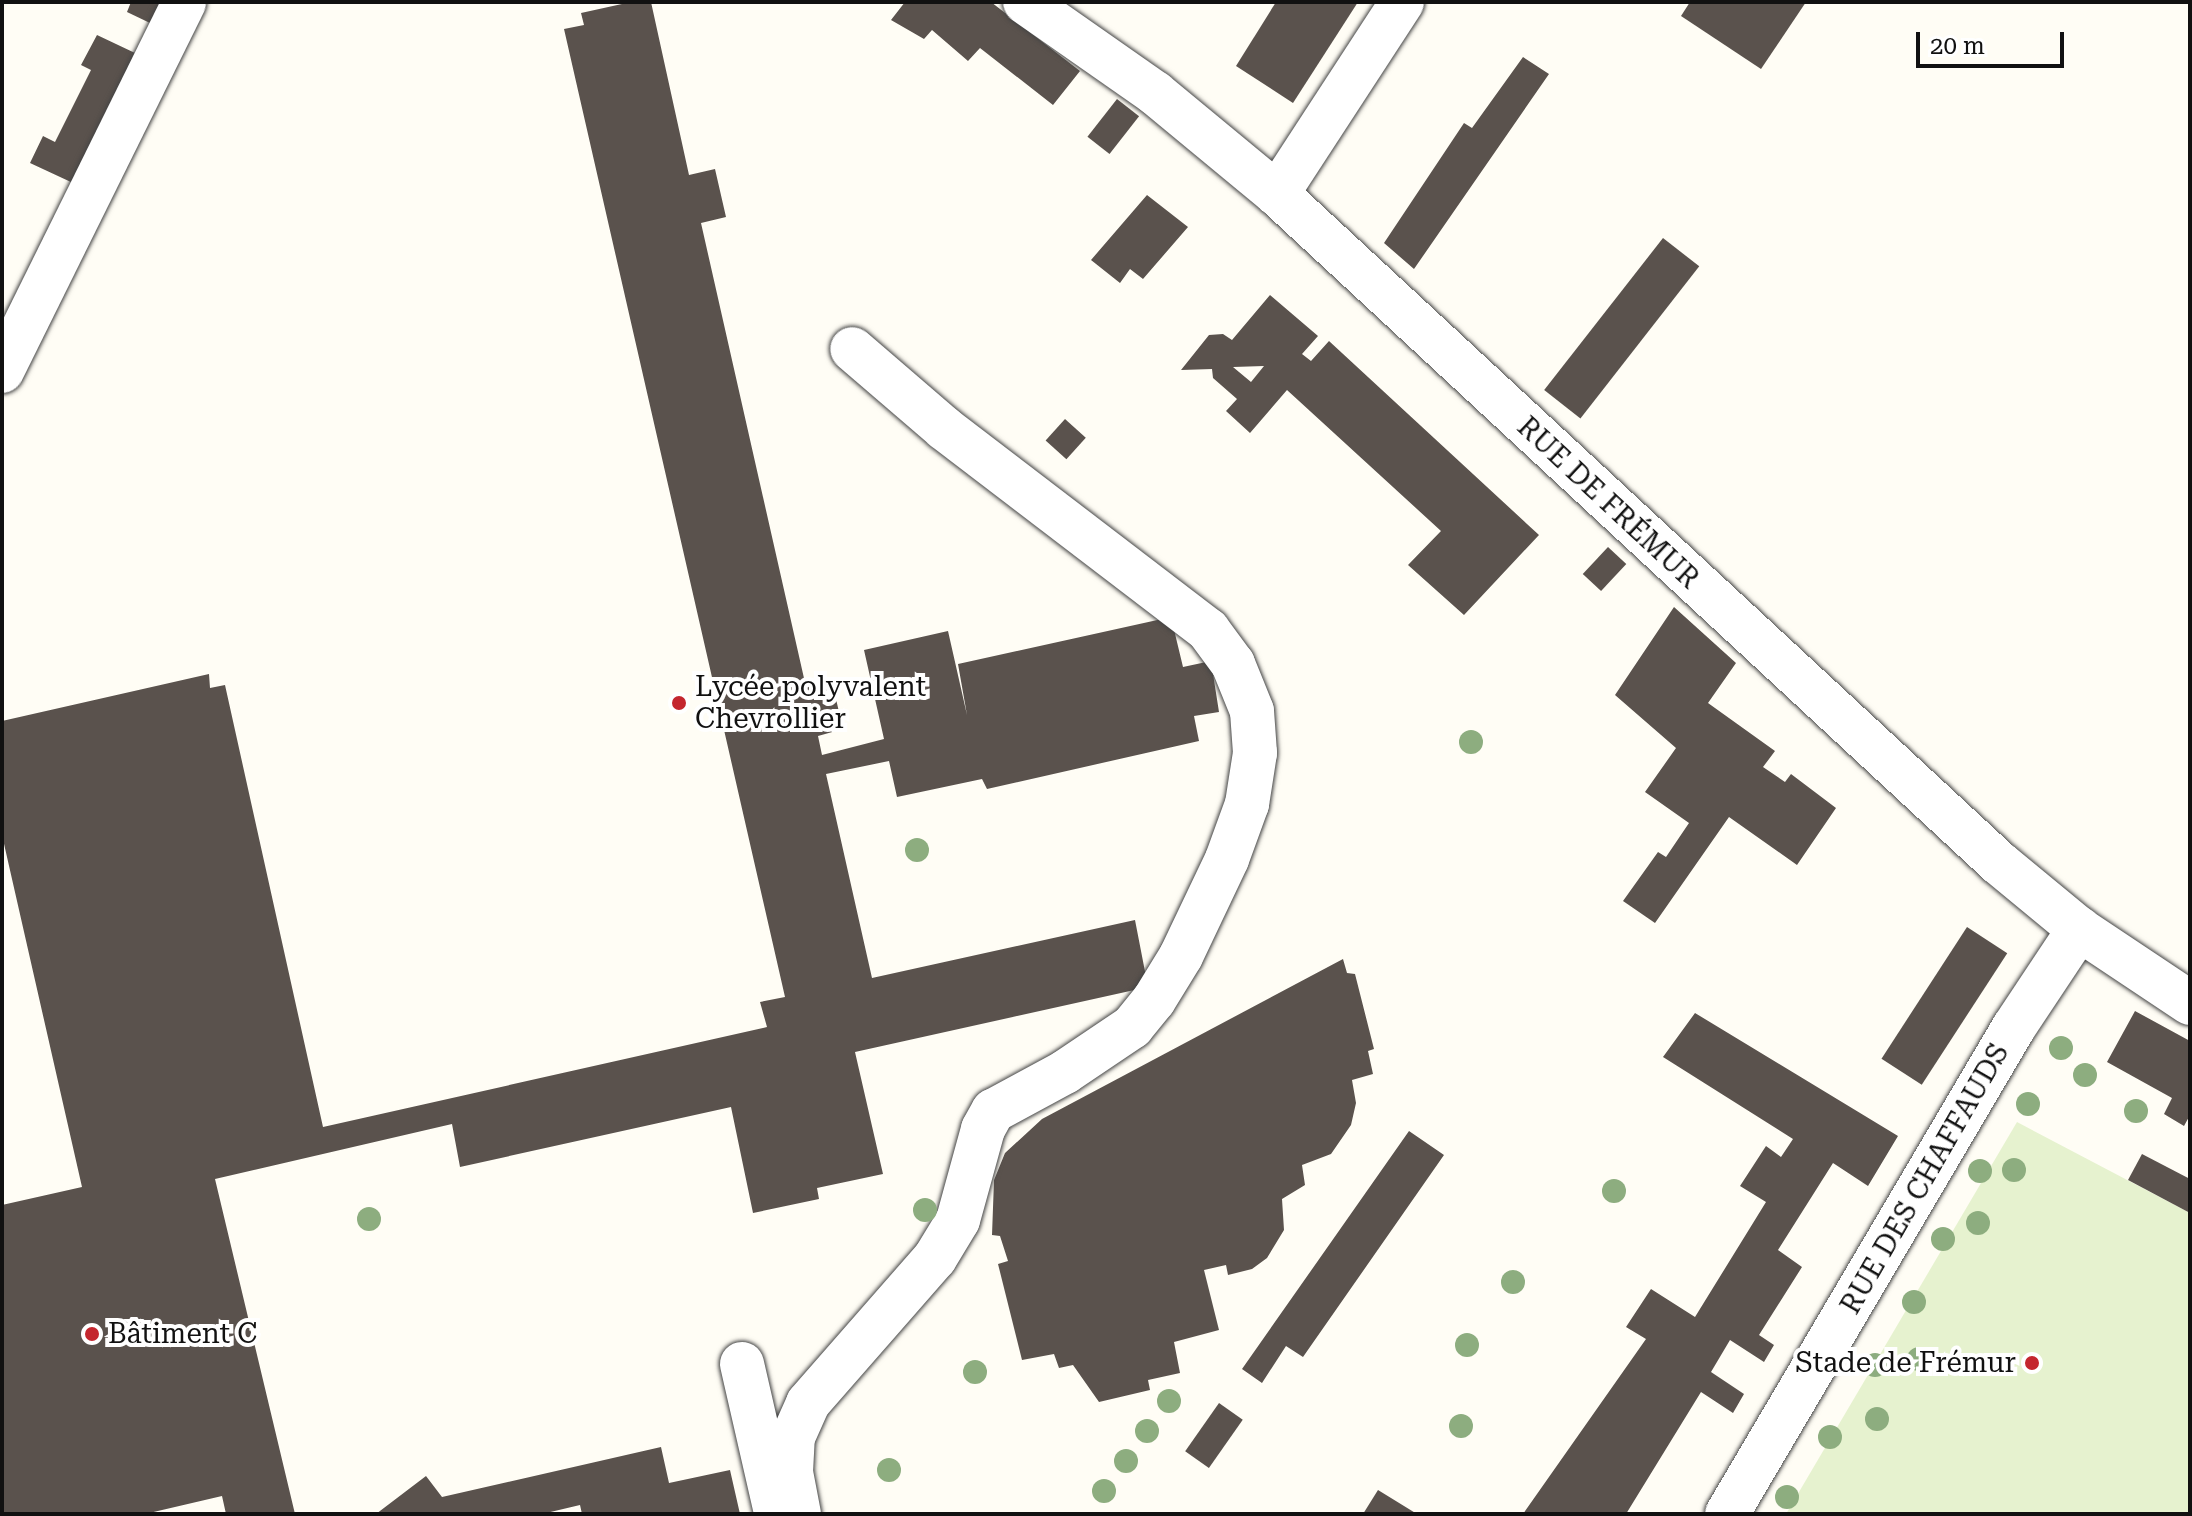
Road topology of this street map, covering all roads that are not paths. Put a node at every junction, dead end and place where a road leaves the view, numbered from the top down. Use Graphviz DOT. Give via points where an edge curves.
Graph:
graph roads {
  1 [pos="184,2"];
  2 [pos="1025,2"];
  3 [pos="1402,2"];
  4 [pos="1277,194"];
  5 [pos="852,349"];
  6 [pos="2,371"];
  7 [pos="2079,929"];
  8 [pos="2190,1003"];
  9 [pos="742,1364"];
  10 [pos="776,1514"];
  11 [pos="799,1514"];
  12 [pos="1727,1514"];
  1 -- 6 [label="street"];
  2 -- 4 [label="street, RUE DE FRÉMUR" via="1155,93"];
  3 -- 4 [label="street"];
  4 -- 7 [label="street, RUE DE FRÉMUR" via="1898,773"];
  5 -- 11 [label="street" via="944,428 1208,630 1233,664 1252,711 1255,753 1247,804 1227,859 1154,1000 1121,1034 993,1111 958,1220 935,1258 808,1403 792,1449"];
  7 -- 8 [label="street, RUE DE FRÉMUR"];
  7 -- 12 [label="street, RUE DES CHAFFAUDS" via="2014,1027"];
  9 -- 10 [label="street"];
}
